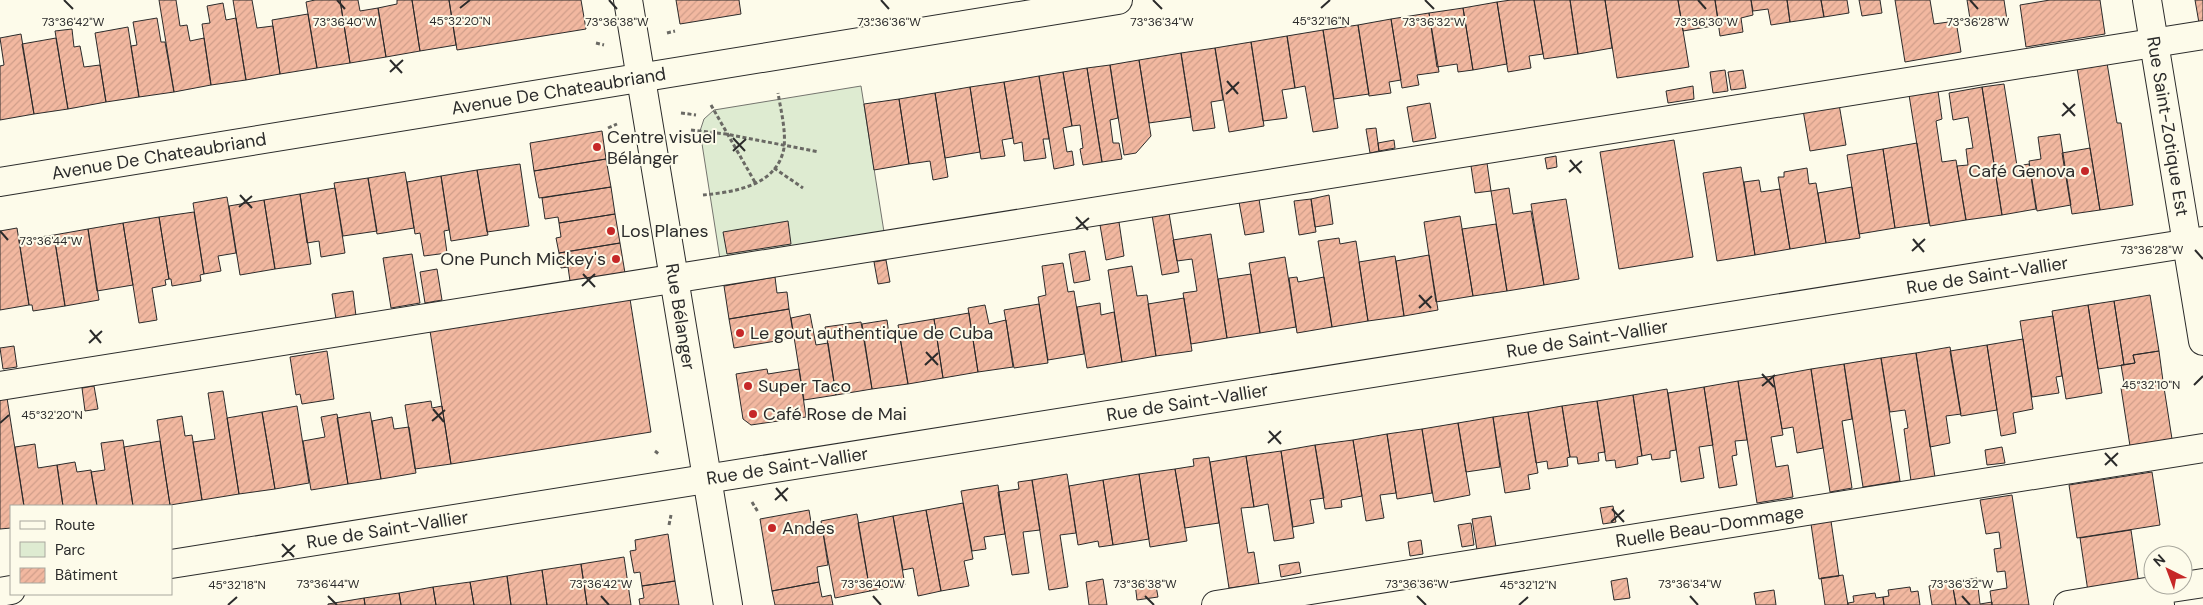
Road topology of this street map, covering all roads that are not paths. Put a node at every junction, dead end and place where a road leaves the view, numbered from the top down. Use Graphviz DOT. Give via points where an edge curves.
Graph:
graph roads {
  1 [pos="628,0"];
  2 [pos="1118,0"];
  3 [pos="2147,0"];
  4 [pos="2203,35"];
  5 [pos="2154,42"];
  6 [pos="641,78"];
  7 [pos="0,182"];
  8 [pos="2195,242"];
  9 [pos="674,280"];
  10 [pos="2203,340"];
  11 [pos="0,386"];
  12 [pos="2203,448"];
  13 [pos="707,479"];
  14 [pos="172,564"];
  15 [pos="2203,583"];
  16 [pos="2159,598"];
  17 [pos="728,605"];
  18 [pos="1216,605"];
  19 [pos="2068,605"];
  1 -- 6 [label="street, Rue Bélanger"];
  2 -- 6 [label="street, Avenue De Chateaubriand"];
  3 -- 5 [label="street, Rue Saint-Zotique Est"];
  4 -- 5 [label="street"];
  5 -- 8 [label="street, Rue Saint-Zotique Est"];
  5 -- 9 [label="street"];
  6 -- 7 [label="street, Avenue De Chateaubriand"];
  6 -- 9 [label="street, Rue Bélanger"];
  8 -- 10 [label="street, Rue Saint-Zotique Est"];
  8 -- 13 [label="street, Rue de Saint-Vallier"];
  9 -- 11 [label="street"];
  9 -- 13 [label="street, Rue Bélanger"];
  12 -- 18 [label="street, Ruelle Beau-Dommage"];
  13 -- 14 [label="street, Rue de Saint-Vallier"];
  13 -- 17 [label="street, Rue Bélanger"];
  15 -- 16 [label="street"];
  16 -- 19 [label="street"];
}
